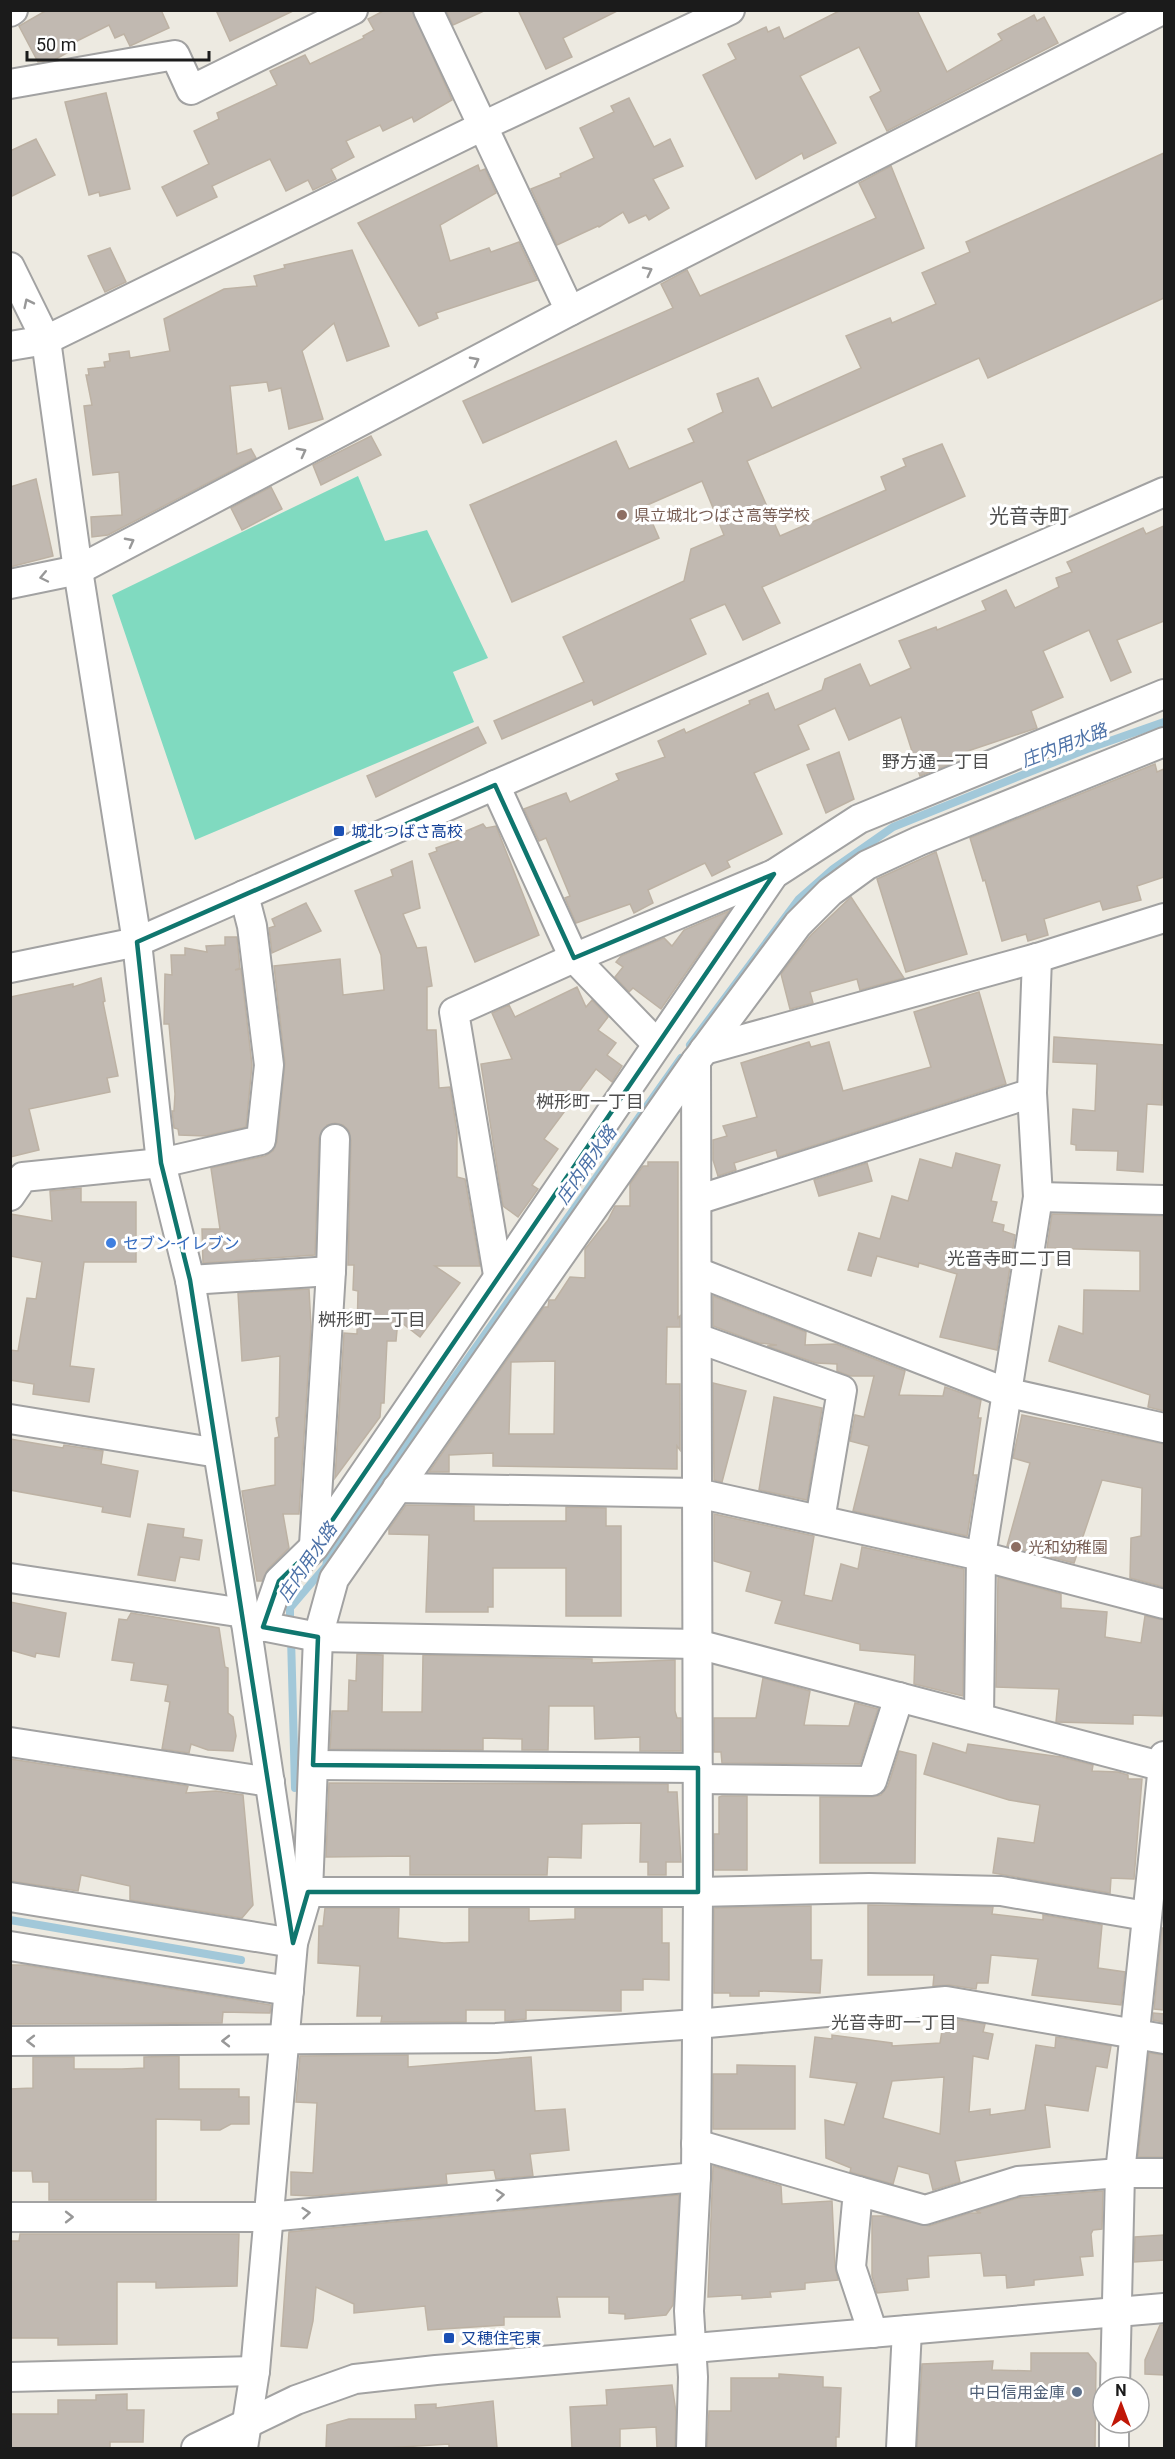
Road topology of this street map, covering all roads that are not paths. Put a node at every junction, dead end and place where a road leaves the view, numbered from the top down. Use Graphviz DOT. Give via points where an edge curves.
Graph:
graph roads {
  1 [pos="353,10"];
  2 [pos="428,10"];
  3 [pos="730,10"];
  4 [pos="1162,10"];
  5 [pos="1164,17"];
  6 [pos="10,84"];
  7 [pos="483,126"];
  8 [pos="10,267"];
  9 [pos="570,311"];
  10 [pos="46,340"];
  11 [pos="10,346"];
  12 [pos="1164,492"];
  13 [pos="78,570"];
  14 [pos="10,584"];
  15 [pos="1164,694"];
  16 [pos="1164,742"];
  17 [pos="495,785"];
  18 [pos="774,874"];
  19 [pos="244,895"];
  20 [pos="1164,918"];
  21 [pos="137,942"];
  22 [pos="574,958"];
  23 [pos="1037,958"];
  24 [pos="10,968"];
  25 [pos="657,1044"];
  26 [pos="700,1056"];
  27 [pos="1032,1093"];
  28 [pos="335,1138"];
  29 [pos="161,1163"];
  30 [pos="10,1196"];
  31 [pos="1038,1197"];
  32 [pos="697,1200"];
  33 [pos="1164,1200"];
  34 [pos="331,1271"];
  35 [pos="697,1272"];
  36 [pos="498,1275"];
  37 [pos="190,1280"];
  38 [pos="697,1338"];
  39 [pos="1005,1392"];
  40 [pos="10,1419"];
  41 [pos="1164,1428"];
  42 [pos="218,1453"];
  43 [pos="397,1488"];
  44 [pos="697,1493"];
  45 [pos="820,1520"];
  46 [pos="314,1547"];
  47 [pos="981,1556"];
  48 [pos="10,1578"];
  49 [pos="1164,1604"];
  50 [pos="256,1623"];
  51 [pos="310,1636"];
  52 [pos="697,1644"];
  53 [pos="899,1697"];
  54 [pos="979,1717"];
  55 [pos="10,1742"];
  56 [pos="1164,1763"];
  57 [pos="313,1765"];
  58 [pos="698,1774"];
  59 [pos="270,1782"];
  60 [pos="308,1892"];
  61 [pos="698,1892"];
  62 [pos="10,1897"];
  63 [pos="1146,1916"];
  64 [pos="294,1943"];
  65 [pos="10,1946"];
  66 [pos="289,1991"];
  67 [pos="697,2024"];
  68 [pos="1134,2033"];
  69 [pos="1164,2039"];
  70 [pos="285,2040"];
  71 [pos="10,2041"];
  72 [pos="696,2144"];
  73 [pos="1119,2173"];
  74 [pos="1164,2173"];
  75 [pos="696,2177"];
  76 [pos="858,2191"];
  77 [pos="10,2217"];
  78 [pos="268,2217"];
  79 [pos="1164,2308"];
  80 [pos="1117,2312"];
  81 [pos="907,2330"];
  82 [pos="873,2333"];
  83 [pos="692,2349"];
  84 [pos="255,2371"];
  85 [pos="1115,2375"];
  86 [pos="10,2377"];
  87 [pos="244,2437"];
  88 [pos="196,2448"];
  89 [pos="691,2448"];
  90 [pos="901,2448"];
  1 -- 6 [label="street" via="191,90 175,55"];
  2 -- 7 [label="street"];
  3 -- 7 [label="street"];
  4 -- 5 [label="street"];
  9 -- 4 [label="street, one-way"];
  7 -- 9 [label="street"];
  7 -- 10 [label="street"];
  10 -- 8 [label="street, one-way"];
  13 -- 9 [label="street, one-way"];
  10 -- 11 [label="street"];
  10 -- 13 [label="street"];
  12 -- 17 [label="street"];
  13 -- 14 [label="street, one-way"];
  13 -- 21 [label="street"];
  15 -- 18 [label="street" via="859,819"];
  16 -- 26 [label="street" via="867,865 830,892 798,924"];
  17 -- 19 [label="street"];
  17 -- 22 [label="street"];
  18 -- 22 [label="street"];
  18 -- 25 [label="street"];
  19 -- 21 [label="street"];
  19 -- 29 [label="street" via="252,926 269,1065 261,1140"];
  20 -- 23 [label="street"];
  21 -- 24 [label="street"];
  21 -- 29 [label="street"];
  22 -- 25 [label="street"];
  22 -- 36 [label="street" via="454,1012"];
  23 -- 26 [label="street"];
  23 -- 27 [label="street"];
  25 -- 36 [label="street"];
  26 -- 32 [label="street"];
  26 -- 43 [label="street"];
  27 -- 31 [label="street"];
  27 -- 32 [label="street"];
  28 -- 34 [label="street"];
  29 -- 30 [label="street" via="22,1177"];
  29 -- 37 [label="street"];
  31 -- 33 [label="street"];
  31 -- 39 [label="street"];
  32 -- 35 [label="street"];
  34 -- 37 [label="street"];
  34 -- 46 [label="street"];
  35 -- 38 [label="street"];
  35 -- 39 [label="street"];
  36 -- 46 [label="street"];
  37 -- 42 [label="street"];
  38 -- 44 [label="street"];
  38 -- 45 [label="street" via="842,1390"];
  39 -- 41 [label="street"];
  39 -- 47 [label="street"];
  40 -- 42 [label="street"];
  42 -- 50 [label="street"];
  43 -- 44 [label="street"];
  43 -- 51 [label="street" via="334,1579"];
  44 -- 45 [label="street"];
  44 -- 52 [label="street"];
  45 -- 47 [label="street"];
  46 -- 50 [label="street" via="279,1581"];
  47 -- 49 [label="street"];
  47 -- 54 [label="street"];
  48 -- 50 [label="street"];
  50 -- 51 [label="street"];
  50 -- 59 [label="street"];
  51 -- 52 [label="street"];
  51 -- 57 [label="street"];
  52 -- 53 [label="street"];
  52 -- 58 [label="street"];
  53 -- 54 [label="street"];
  53 -- 58 [label="street" via="872,1781"];
  54 -- 56 [label="street"];
  55 -- 59 [label="street"];
  56 -- 63 [label="street"];
  57 -- 58 [label="street"];
  57 -- 60 [label="street"];
  58 -- 61 [label="street"];
  59 -- 64 [label="street"];
  60 -- 61 [label="street"];
  60 -- 64 [label="street"];
  61 -- 63 [label="street" via="869,1888 1001,1891"];
  61 -- 67 [label="street"];
  62 -- 64 [label="street"];
  63 -- 68 [label="street"];
  64 -- 66 [label="street"];
  65 -- 66 [label="street"];
  66 -- 70 [label="street"];
  67 -- 68 [label="street" via="946,2001"];
  67 -- 70 [label="street" via="496,2038"];
  67 -- 72 [label="street"];
  68 -- 69 [label="street"];
  68 -- 73 [label="street"];
  70 -- 71 [label="street, one-way"];
  70 -- 78 [label="street"];
  72 -- 75 [label="street"];
  72 -- 76 [label="street"];
  73 -- 74 [label="street"];
  73 -- 76 [label="street" via="1018,2181 925,2210"];
  73 -- 80 [label="street"];
  78 -- 75 [label="street, one-way"];
  75 -- 83 [label="street" via="689,2312"];
  76 -- 82 [label="street" via="850,2267"];
  77 -- 78 [label="street, one-way"];
  78 -- 84 [label="street"];
  79 -- 80 [label="street"];
  80 -- 81 [label="street"];
  80 -- 85 [label="street"];
  81 -- 82 [label="street"];
  81 -- 90 [label="street"];
  82 -- 83 [label="street"];
  83 -- 87 [label="street" via="355,2379 296,2400"];
  83 -- 89 [label="street"];
  84 -- 86 [label="street"];
  84 -- 87 [label="street"];
  87 -- 88 [label="street"];
}
